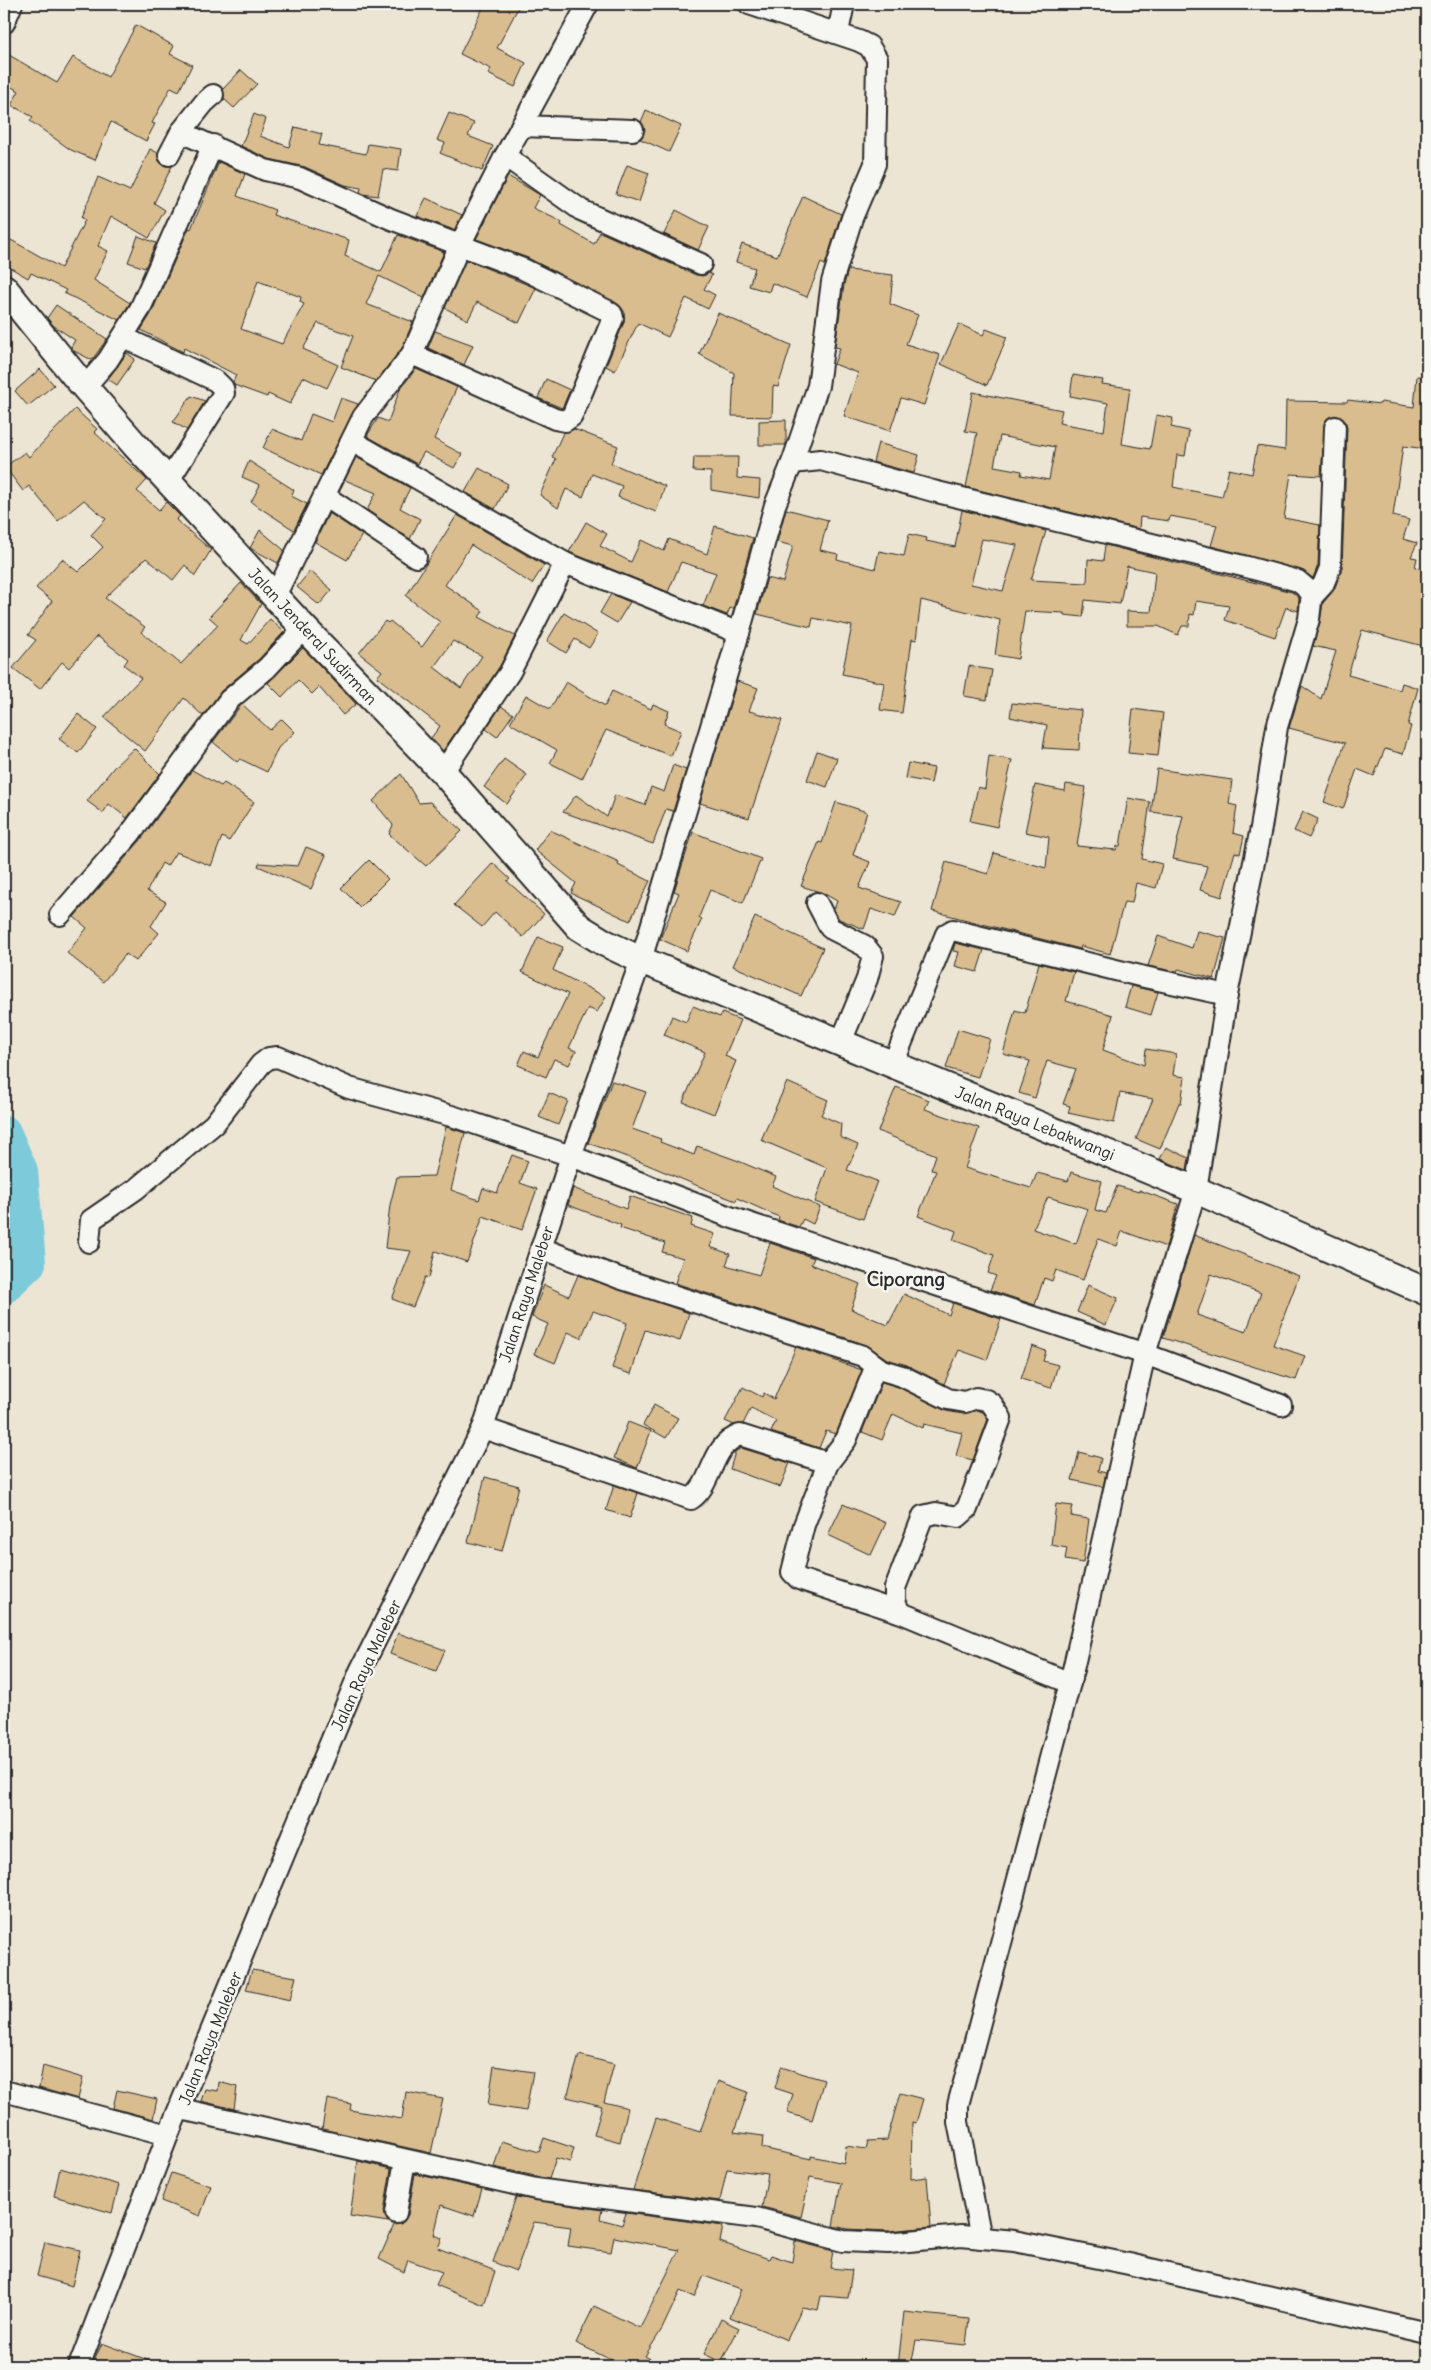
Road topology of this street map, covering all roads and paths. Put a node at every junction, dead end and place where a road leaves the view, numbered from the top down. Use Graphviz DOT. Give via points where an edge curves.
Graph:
graph roads {
  1 [pos="12,4"];
  2 [pos="588,4"];
  3 [pos="749,4"];
  4 [pos="844,4"];
  5 [pos="4,23"];
  6 [pos="838,32"];
  7 [pos="213,95"];
  8 [pos="521,126"];
  9 [pos="634,130"];
  10 [pos="181,132"];
  11 [pos="213,146"];
  12 [pos="169,155"];
  13 [pos="504,156"];
  14 [pos="460,245"];
  15 [pos="701,264"];
  16 [pos="4,288"];
  17 [pos="123,337"];
  18 [pos="412,354"];
  19 [pos="85,388"];
  20 [pos="1335,427"];
  21 [pos="352,441"];
  22 [pos="790,469"];
  23 [pos="169,480"];
  24 [pos="325,496"];
  25 [pos="416,557"];
  26 [pos="565,563"];
  27 [pos="275,596"];
  28 [pos="1312,597"];
  29 [pos="304,628"];
  30 [pos="739,633"];
  31 [pos="443,772"];
  32 [pos="817,904"];
  33 [pos="60,915"];
  34 [pos="641,960"];
  35 [pos="1228,996"];
  36 [pos="841,1042"];
  37 [pos="893,1064"];
  38 [pos="571,1156"];
  39 [pos="1196,1190"];
  40 [pos="89,1242"];
  41 [pos="541,1248"];
  42 [pos="1427,1292"];
  43 [pos="1145,1354"];
  44 [pos="879,1368"];
  45 [pos="1281,1405"];
  46 [pos="483,1428"];
  47 [pos="828,1463"];
  48 [pos="899,1612"];
  49 [pos="1070,1683"];
  50 [pos="4,2091"];
  51 [pos="181,2109"];
  52 [pos="168,2135"];
  53 [pos="405,2160"];
  54 [pos="396,2213"];
  55 [pos="981,2238"];
  56 [pos="1427,2333"];
  57 [pos="79,2366"];
  1 -- 5 [label="street"];
  2 -- 8 [label="street"];
  3 -- 6 [label="street, Jalan Raya Maleber"];
  4 -- 6 [label="street"];
  6 -- 22 [label="street, Jalan Raya Maleber" via="869,46 877,59 875,164 852,218 832,282 818,386"];
  7 -- 10 [label="street"];
  8 -- 9 [label="street"];
  8 -- 13 [label="street"];
  10 -- 11 [label="street"];
  10 -- 12 [label="street"];
  11 -- 14 [label="street" via="265,170 300,178 391,219"];
  11 -- 17 [label="street" via="140,309"];
  13 -- 14 [label="street"];
  13 -- 15 [label="street" via="581,210"];
  14 -- 18 [label="street"];
  14 -- 18 [label="street" via="523,269 612,314 572,416 566,420 555,419"];
  16 -- 19 [label="main road, Jalan Jenderal Sudirman"];
  17 -- 19 [label="street"];
  17 -- 23 [label="street" via="216,381 223,388 224,393"];
  18 -- 21 [label="street" via="363,418"];
  19 -- 23 [label="main road, Jalan Jenderal Sudirman"];
  20 -- 28 [label="street" via="1330,568 1323,585"];
  21 -- 24 [label="street"];
  21 -- 26 [label="street"];
  22 -- 28 [label="street" via="792,463 822,460 933,491 1298,581 1312,592"];
  22 -- 30 [label="street, Jalan Raya Maleber" via="775,505"];
  23 -- 27 [label="main road, Jalan Jenderal Sudirman"];
  24 -- 25 [label="street"];
  24 -- 27 [label="street"];
  26 -- 30 [label="street"];
  26 -- 31 [label="street" via="510,672"];
  27 -- 29 [label="main road, Jalan Jenderal Sudirman"];
  28 -- 35 [label="street" via="1309,618 1277,727"];
  29 -- 31 [label="main road, Jalan Jenderal Sudirman"];
  29 -- 33 [label="street" via="267,668 228,700 130,834"];
  30 -- 34 [label="street, Jalan Raya Maleber"];
  31 -- 34 [label="main road, Jalan Jenderal Sudirman" via="579,927"];
  32 -- 36 [label="street" via="830,928 865,946 872,956 867,979"];
  34 -- 36 [label="main road, Jalan Raya Lebakwangi"];
  34 -- 38 [label="street, Jalan Raya Maleber"];
  35 -- 37 [label="street" via="953,930 946,934"];
  35 -- 39 [label="street"];
  36 -- 37 [label="main road, Jalan Raya Lebakwangi"];
  37 -- 39 [label="main road, Jalan Raya Lebakwangi"];
  38 -- 40 [label="street" via="455,1117 349,1088 278,1057 269,1058 214,1124 136,1189 91,1220"];
  38 -- 41 [label="street, Jalan Raya Maleber"];
  38 -- 43 [label="street" via="730,1217"];
  39 -- 42 [label="main road, Jalan Raya Lebakwangi"];
  39 -- 43 [label="street"];
  41 -- 44 [label="street" via="619,1278 854,1353"];
  41 -- 46 [label="street, Jalan Raya Maleber"];
  43 -- 45 [label="street"];
  43 -- 49 [label="street"];
  44 -- 47 [label="street" via="875,1368 846,1440"];
  44 -- 48 [label="street" via="948,1399 965,1402 976,1398 986,1400 1000,1418 967,1509 958,1516 936,1513 923,1516 895,1588"];
  46 -- 47 [label="street" via="691,1499 700,1490 729,1438 740,1435"];
  46 -- 51 [label="street, Jalan Raya Maleber" via="360,1671"];
  47 -- 48 [label="street" via="804,1525 792,1572 799,1578"];
  48 -- 49 [label="street"];
  49 -- 55 [label="street" via="958,2114"];
  50 -- 52 [label="street"];
  51 -- 52 [label="street, Jalan Raya Maleber"];
  51 -- 53 [label="street"];
  52 -- 57 [label="street, Jalan Raya Maleber"];
  53 -- 54 [label="street"];
  53 -- 55 [label="street" via="536,2189 756,2218 843,2241 888,2243 961,2236"];
  55 -- 56 [label="street" via="1014,2241 1129,2264"];
}
